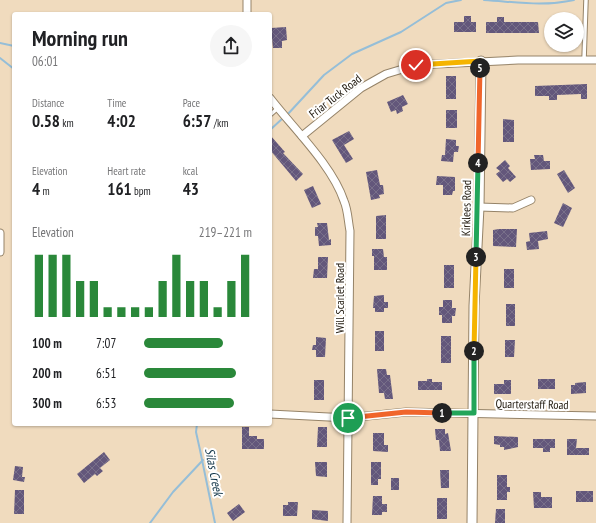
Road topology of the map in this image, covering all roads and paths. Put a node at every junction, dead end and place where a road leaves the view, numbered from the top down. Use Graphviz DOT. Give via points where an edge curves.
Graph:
graph roads {
  1 [pos="247,0"];
  2 [pos="586,0"];
  3 [pos="247,12"];
  4 [pos="584,60"];
  5 [pos="596,60"];
  6 [pos="481,61"];
  7 [pos="272,100"];
  8 [pos="278,108"];
  9 [pos="272,113"];
  10 [pos="302,136"];
  11 [pos="531,200"];
  12 [pos="479,207"];
  13 [pos="0,233"];
  14 [pos="0,252"];
  15 [pos="474,413"];
  16 [pos="272,414"];
  17 [pos="596,416"];
  18 [pos="348,418"];
  19 [pos="347,523"];
  20 [pos="472,523"];
  1 -- 3 [label="street"];
  2 -- 4 [label="lane"];
  4 -- 5 [label="street, Friar Tuck Road"];
  4 -- 6 [label="street, Friar Tuck Road"];
  6 -- 10 [label="street, Friar Tuck Road" via="416,65 386,74 361,88"];
  6 -- 12 [label="street, Kirklees Road"];
  7 -- 8 [label="street, Will Scarlet Road"];
  8 -- 9 [label="lane"];
  8 -- 10 [label="street, Will Scarlet Road"];
  10 -- 18 [label="street, Will Scarlet Road" via="334,179 344,201 350,231"];
  11 -- 12 [label="street" via="513,208"];
  12 -- 15 [label="street, Kirklees Road" via="474,306"];
  13 -- 14 [label="street"];
  15 -- 17 [label="street, Quarterstaff Road"];
  15 -- 18 [label="street, Quarterstaff Road" via="406,412"];
  15 -- 20 [label="street, Kirklees Road"];
  16 -- 18 [label="street, Quarterstaff Road"];
  18 -- 19 [label="street, Will Scarlet Road"];
}
